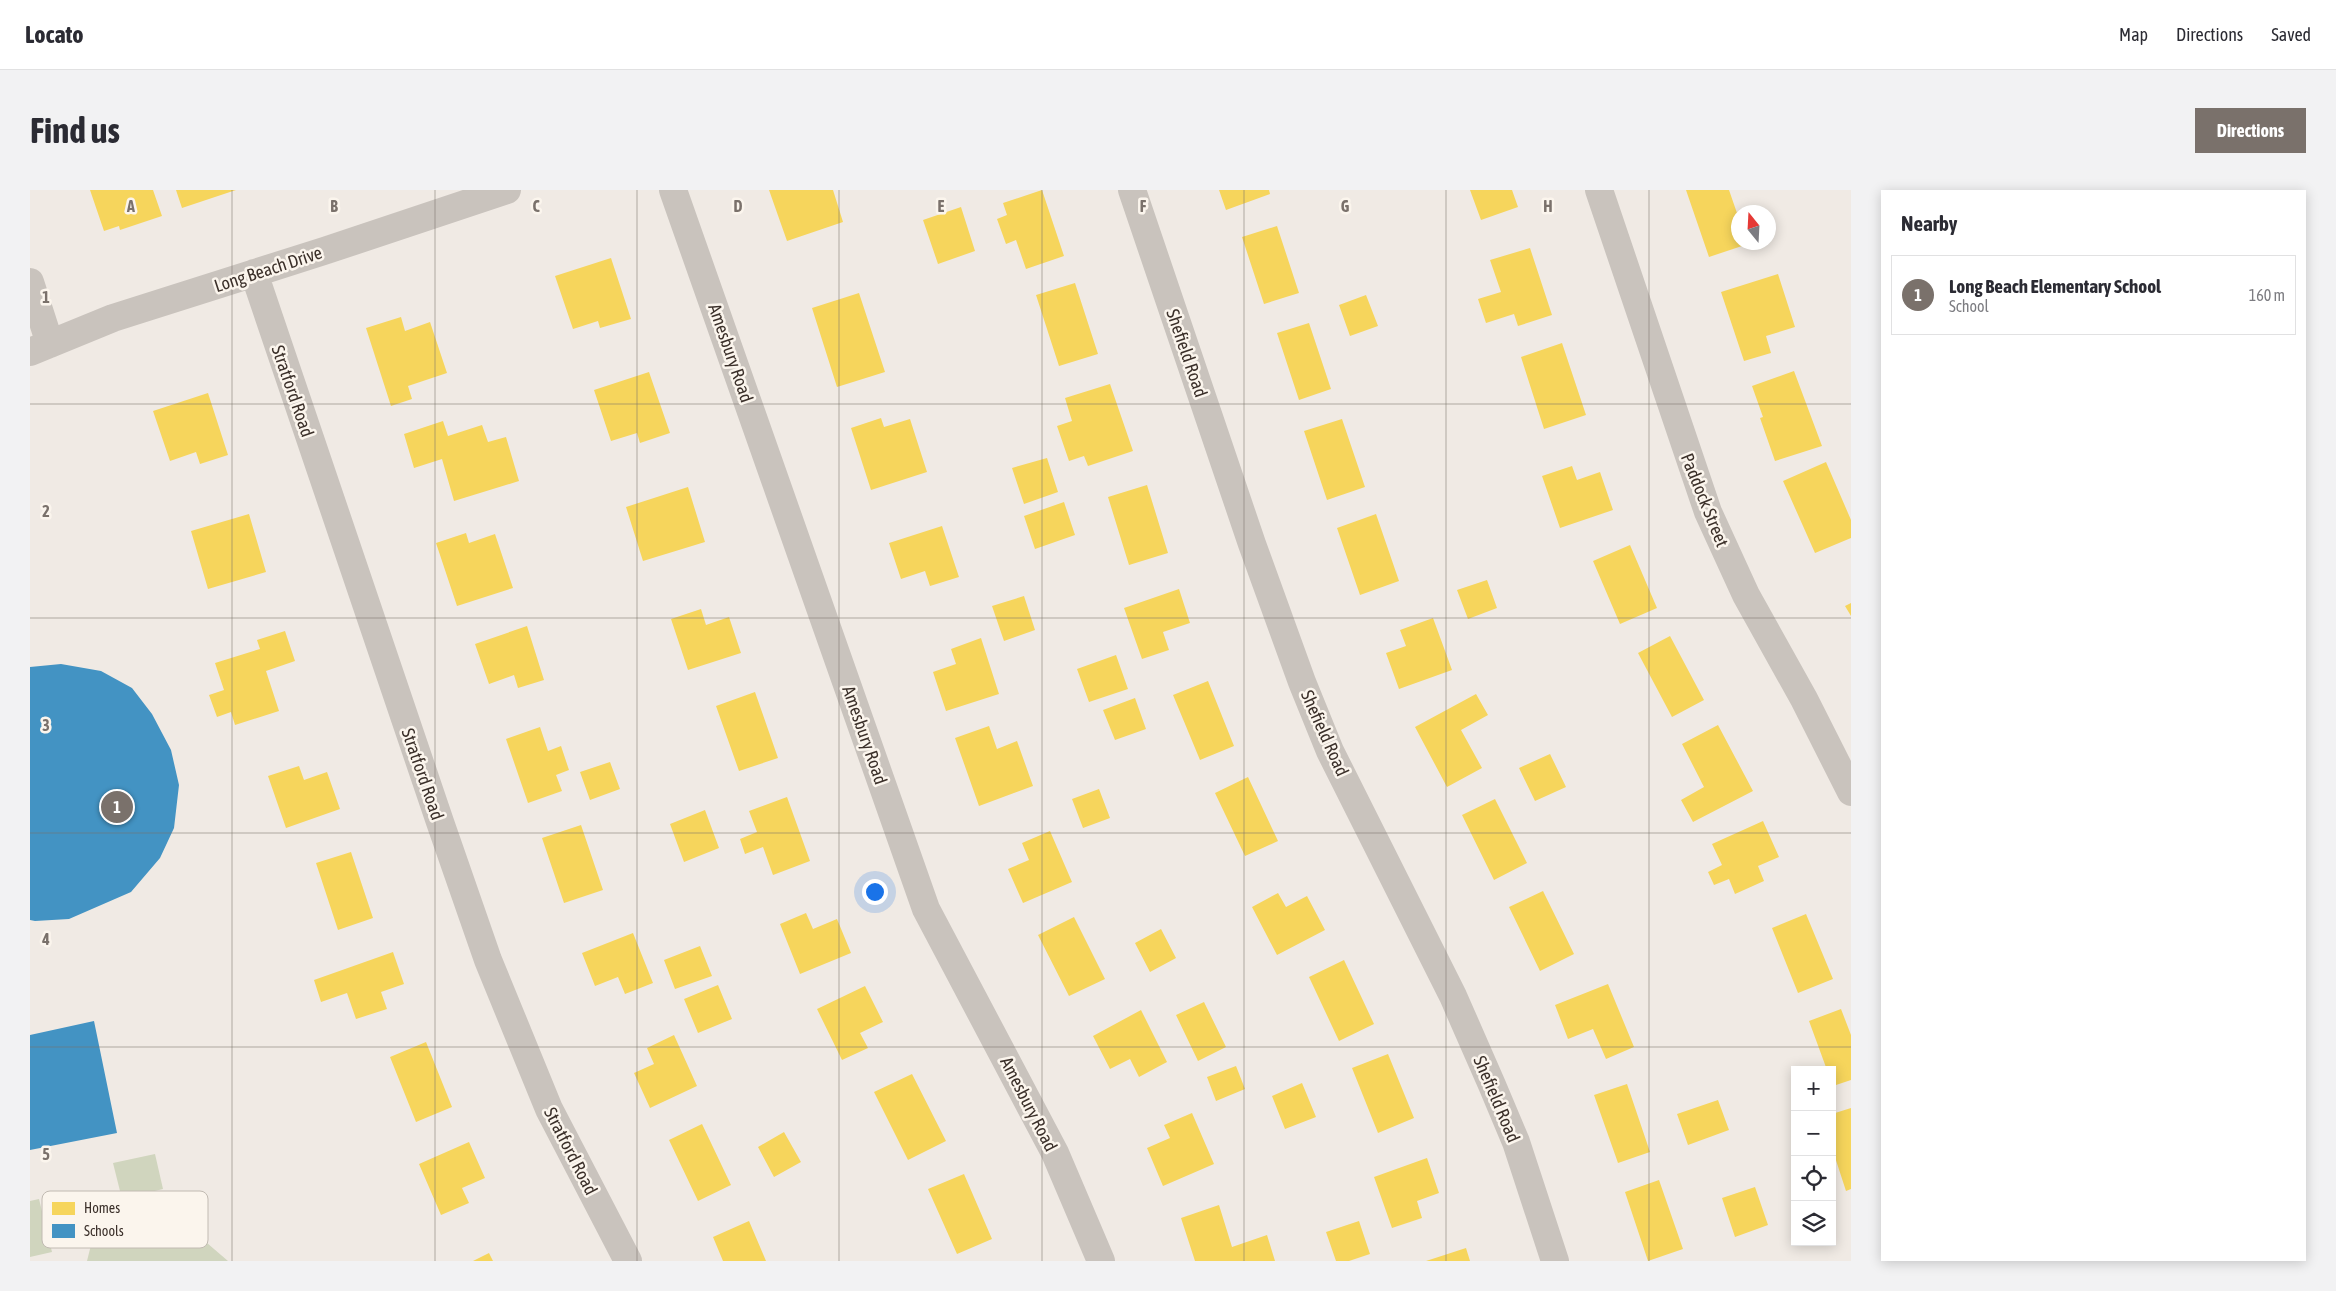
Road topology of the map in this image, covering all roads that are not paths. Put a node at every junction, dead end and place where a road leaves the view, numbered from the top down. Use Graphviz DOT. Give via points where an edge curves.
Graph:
graph roads {
  1 [pos="507,190"];
  2 [pos="674,190"];
  3 [pos="1132,190"];
  4 [pos="1599,190"];
  5 [pos="254,273"];
  6 [pos="30,282"];
  7 [pos="40,348"];
  8 [pos="1851,792"];
  9 [pos="628,1261"];
  10 [pos="1101,1261"];
  11 [pos="1555,1261"];
  1 -- 5 [label="street, Long Beach Drive"];
  2 -- 10 [label="street, Amesbury Road" via="926,909 1055,1153"];
  3 -- 11 [label="street, Shefield Road" via="1302,682 1330,751 1449,988 1485,1068 1516,1142"];
  4 -- 8 [label="street, Paddock Street" via="1708,512 1746,594"];
  5 -- 7 [label="street, Long Beach Drive" via="113,318"];
  5 -- 9 [label="street, Stratford Road" via="488,960 549,1109"];
  6 -- 7 [label="street"];
}
